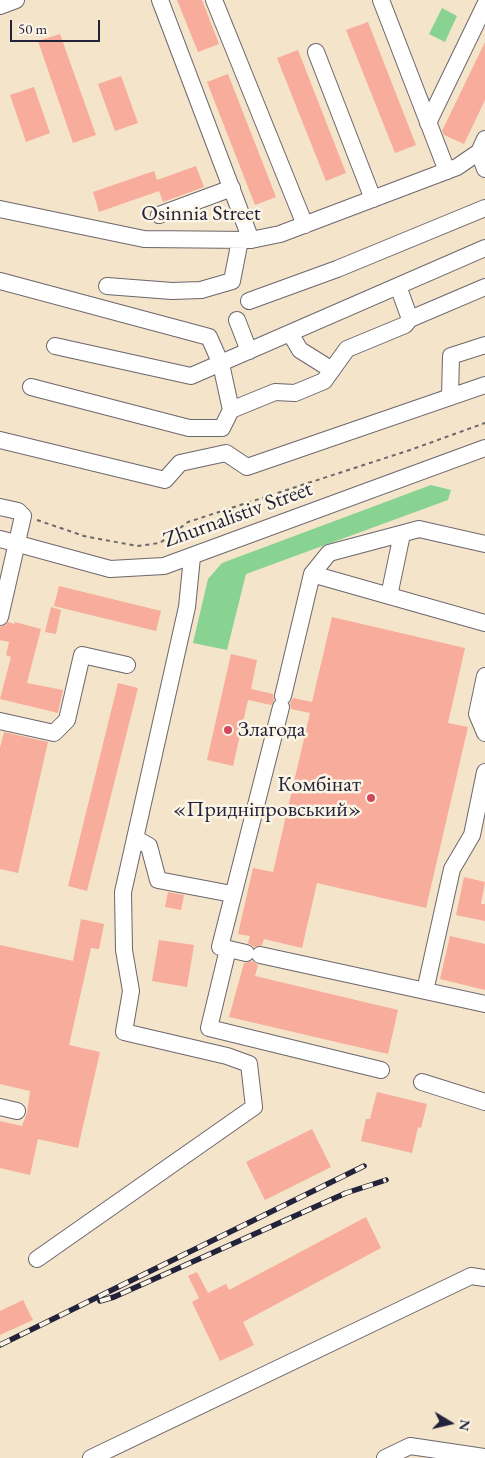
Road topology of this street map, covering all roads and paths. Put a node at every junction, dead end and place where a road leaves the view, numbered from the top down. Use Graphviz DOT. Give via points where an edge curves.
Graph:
graph roads {
  1 [pos="16,0"];
  2 [pos="160,0"];
  3 [pos="214,0"];
  4 [pos="381,0"];
  5 [pos="482,5"];
  6 [pos="0,6"];
  7 [pos="316,52"];
  8 [pos="428,123"];
  9 [pos="482,145"];
  10 [pos="485,169"];
  11 [pos="447,171"];
  12 [pos="232,188"];
  13 [pos="373,199"];
  14 [pos="485,208"];
  15 [pos="0,209"];
  16 [pos="159,215"];
  17 [pos="305,225"];
  18 [pos="246,240"];
  19 [pos="485,248"];
  20 [pos="0,281"];
  21 [pos="107,286"];
  22 [pos="398,286"];
  23 [pos="485,287"];
  24 [pos="249,301"];
  25 [pos="410,319"];
  26 [pos="237,320"];
  27 [pos="290,334"];
  28 [pos="485,345"];
  29 [pos="55,346"];
  30 [pos="249,351"];
  31 [pos="221,364"];
  32 [pos="332,370"];
  33 [pos="485,385"];
  34 [pos="31,387"];
  35 [pos="450,397"];
  36 [pos="231,410"];
  37 [pos="485,423"];
  38 [pos="222,428"];
  39 [pos="0,440"];
  40 [pos="485,448"];
  41 [pos="226,453"];
  42 [pos="0,508"];
  43 [pos="23,516"];
  44 [pos="402,534"];
  45 [pos="0,539"];
  46 [pos="18,544"];
  47 [pos="485,544"];
  48 [pos="192,557"];
  49 [pos="312,574"];
  50 [pos="389,596"];
  51 [pos="0,617"];
  52 [pos="485,623"];
  53 [pos="128,665"];
  54 [pos="485,676"];
  55 [pos="0,721"];
  56 [pos="485,733"];
  57 [pos="485,772"];
  58 [pos="478,836"];
  59 [pos="135,838"];
  60 [pos="232,894"];
  61 [pos="228,949"];
  62 [pos="425,991"];
  63 [pos="485,1004"];
  64 [pos="381,1070"];
  65 [pos="422,1082"];
  66 [pos="485,1102"];
  67 [pos="0,1107"];
  68 [pos="17,1112"];
  69 [pos="37,1259"];
  70 [pos="485,1278"];
  71 [pos="485,1457"];
  72 [pos="91,1458"];
  73 [pos="386,1458"];
  1 -- 6 [label="street"];
  2 -- 12 [label="street"];
  3 -- 17 [label="street"];
  4 -- 8 [label="street"];
  5 -- 8 [label="street"];
  7 -- 13 [label="street"];
  8 -- 11 [label="street"];
  9 -- 10 [label="street"];
  9 -- 11 [label="street, Osinnia Street" via="457,167"];
  11 -- 13 [label="street, Osinnia Street"];
  12 -- 16 [label="street"];
  12 -- 18 [label="street"];
  13 -- 17 [label="street, Osinnia Street"];
  14 -- 24 [label="street"];
  15 -- 18 [label="street, Osinnia Street" via="144,240"];
  17 -- 18 [label="street, Osinnia Street" via="280,234"];
  18 -- 21 [label="street" via="232,281 201,290"];
  19 -- 22 [label="street"];
  20 -- 31 [label="street" via="209,337"];
  22 -- 25 [label="street"];
  22 -- 27 [label="street"];
  23 -- 25 [label="street"];
  25 -- 32 [label="street" via="405,325 348,349"];
  26 -- 30 [label="street"];
  27 -- 30 [label="street"];
  27 -- 32 [label="street" via="300,350"];
  28 -- 35 [label="street" via="451,356"];
  29 -- 31 [label="street" via="191,376"];
  30 -- 31 [label="street"];
  31 -- 36 [label="street"];
  32 -- 36 [label="street" via="324,381 295,393 274,392"];
  33 -- 35 [label="street"];
  34 -- 38 [label="street" via="189,428"];
  35 -- 41 [label="street" via="247,467"];
  36 -- 38 [label="street"];
  37 -- 43 [label="path" via="188,522 160,543 137,546 84,536"];
  38 -- 41 [label="street"];
  39 -- 41 [label="street" via="165,480 180,463"];
  40 -- 48 [label="street, Zhurnalistiv Street"];
  42 -- 43 [label="street" via="18,511"];
  43 -- 46 [label="street"];
  44 -- 47 [label="street" via="419,529"];
  44 -- 49 [label="street" via="329,553"];
  44 -- 50 [label="street"];
  45 -- 46 [label="street, Zhurnalistiv Street"];
  46 -- 48 [label="street, Zhurnalistiv Street" via="110,569 164,566"];
  46 -- 51 [label="street"];
  48 -- 59 [label="street" via="186,607"];
  49 -- 50 [label="street"];
  49 -- 60 [label="street"];
  50 -- 52 [label="street"];
  53 -- 55 [label="street" via="82,655 67,720 54,733"];
  54 -- 56 [label="street" via="477,714"];
  57 -- 58 [label="street"];
  58 -- 62 [label="street" via="452,868"];
  59 -- 60 [label="street" via="149,846 158,880"];
  59 -- 69 [label="street" via="123,892 124,950 131,991 124,1032 249,1064 254,1107"];
  60 -- 61 [label="street" via="220,947"];
  61 -- 62 [label="street"];
  61 -- 64 [label="street" via="209,1028"];
  62 -- 63 [label="street"];
  65 -- 66 [label="street"];
  67 -- 68 [label="street"];
  70 -- 72 [label="street" via="471,1276"];
  71 -- 73 [label="street" via="410,1446"];
}
